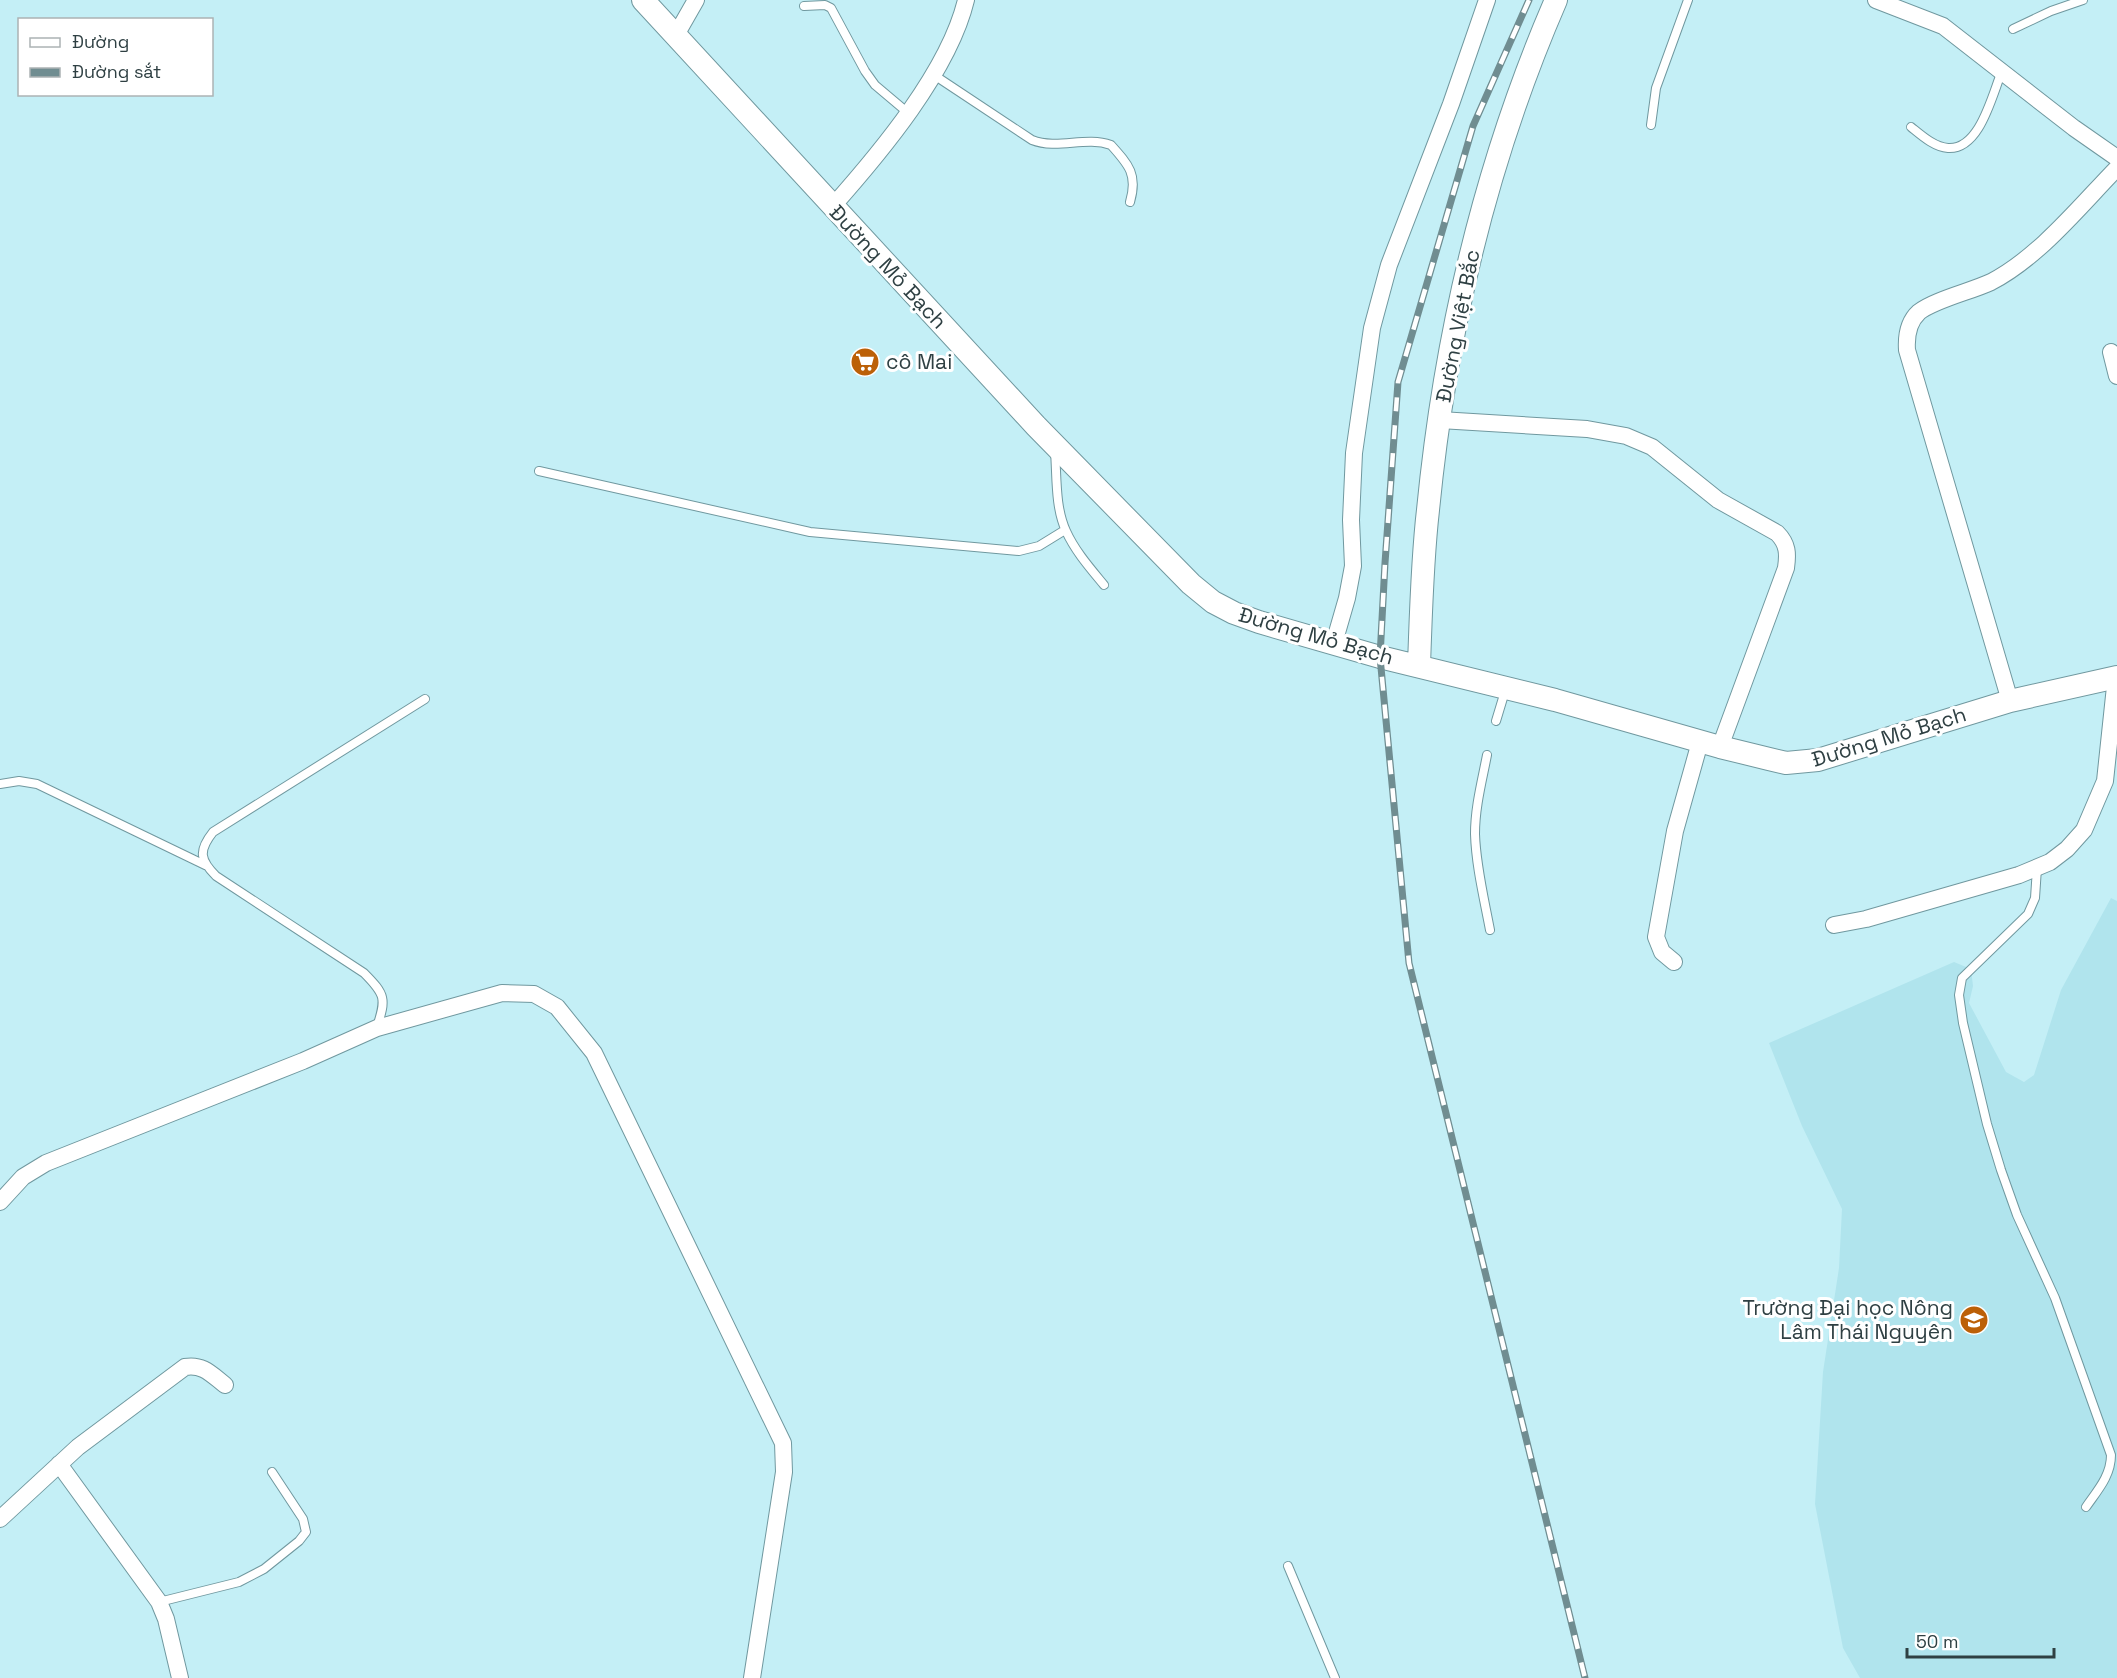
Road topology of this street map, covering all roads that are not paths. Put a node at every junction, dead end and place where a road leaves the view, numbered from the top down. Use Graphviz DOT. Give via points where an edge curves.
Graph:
graph roads {
  1 [pos="644,0"];
  2 [pos="696,0"];
  3 [pos="966,0"];
  4 [pos="1487,0"];
  5 [pos="1556,0"];
  6 [pos="1688,0"];
  7 [pos="1876,0"];
  8 [pos="2083,0"];
  9 [pos="804,6"];
  10 [pos="2013,29"];
  11 [pos="676,35"];
  12 [pos="2002,71"];
  13 [pos="934,75"];
  14 [pos="907,112"];
  15 [pos="1651,125"];
  16 [pos="1911,127"];
  17 [pos="2117,158"];
  18 [pos="2117,168"];
  19 [pos="1130,202"];
  20 [pos="832,207"];
  21 [pos="2111,352"];
  22 [pos="2117,376"];
  23 [pos="1440,420"];
  24 [pos="1054,444"];
  25 [pos="539,471"];
  26 [pos="1065,530"];
  27 [pos="1104,585"];
  28 [pos="1334,643"];
  29 [pos="1419,665"];
  30 [pos="2116,677"];
  31 [pos="1506,687"];
  32 [pos="425,699"];
  33 [pos="2010,701"];
  34 [pos="1496,721"];
  35 [pos="1710,745"];
  36 [pos="1487,755"];
  37 [pos="2111,782"];
  38 [pos="0,784"];
  39 [pos="205,865"];
  40 [pos="2038,867"];
  41 [pos="1834,925"];
  42 [pos="1490,930"];
  43 [pos="1674,962"];
  44 [pos="377,1028"];
  45 [pos="0,1202"];
  46 [pos="225,1385"];
  47 [pos="59,1464"];
  48 [pos="272,1472"];
  49 [pos="2086,1507"];
  50 [pos="0,1519"];
  51 [pos="1288,1566"];
  52 [pos="159,1602"];
  53 [pos="180,1678"];
  54 [pos="752,1678"];
  55 [pos="1335,1678"];
  1 -- 11 [label="street, Đường Mỏ Bạch"];
  2 -- 11 [label="street"];
  3 -- 13 [label="street"];
  4 -- 28 [label="street" via="1389,265 1372,328 1354,453 1353,566"];
  5 -- 23 [label="street, Đường Việt Bắc" via="1505,133 1466,273"];
  6 -- 15 [label="lane" via="1656,88"];
  7 -- 12 [label="street" via="1943,26"];
  8 -- 10 [label="lane"];
  9 -- 14 [label="lane" via="831,8 875,85"];
  11 -- 20 [label="street, Đường Mỏ Bạch"];
  12 -- 16 [label="lane" via="1979,128 1962,146 1946,148"];
  12 -- 17 [label="street"];
  13 -- 14 [label="street"];
  13 -- 19 [label="lane" via="1042,144 1093,140 1111,145 1133,176 1135,186"];
  14 -- 20 [label="street" via="875,159"];
  18 -- 33 [label="street" via="2022,263 1991,282 1920,311 1906,337"];
  20 -- 24 [label="street, Đường Mỏ Bạch"];
  21 -- 22 [label="street"];
  23 -- 29 [label="street, Đường Việt Bắc" via="1428,510"];
  23 -- 35 [label="street" via="1587,429 1626,436 1652,447 1718,501 1784,540 1786,568"];
  24 -- 26 [label="lane" via="1059,511"];
  24 -- 28 [label="street, Đường Mỏ Bạch" via="1213,602 1259,622"];
  25 -- 26 [label="lane" via="810,532 1019,551 1039,546"];
  26 -- 27 [label="lane"];
  28 -- 29 [label="street, Đường Mỏ Bạch"];
  29 -- 31 [label="street, Đường Mỏ Bạch"];
  30 -- 33 [label="street, Đường Mỏ Bạch"];
  30 -- 37 [label="street"];
  31 -- 34 [label="lane"];
  31 -- 35 [label="street, Đường Mỏ Bạch"];
  32 -- 39 [label="lane" via="213,832 205,842"];
  33 -- 35 [label="street, Đường Mỏ Bạch" via="1800,763"];
  35 -- 43 [label="street" via="1675,831 1656,937 1662,952"];
  36 -- 42 [label="lane" via="1475,833"];
  37 -- 40 [label="street" via="2084,830 2067,849"];
  38 -- 39 [label="lane" via="37,784"];
  39 -- 44 [label="lane" via="364,973 379,988 384,1005"];
  40 -- 41 [label="street" via="1866,920"];
  40 -- 49 [label="lane" via="2035,898 2028,914 1962,978 1959,995 2001,1170 2055,1298 2111,1455 2108,1474"];
  44 -- 45 [label="street" via="46,1163 23,1177"];
  44 -- 54 [label="street" via="502,993 534,994 557,1006 594,1053 783,1443 784,1472"];
  46 -- 47 [label="street" via="195,1365 185,1367"];
  47 -- 50 [label="street"];
  47 -- 52 [label="street"];
  48 -- 52 [label="lane" via="303,1519 306,1532 299,1541 264,1569 239,1582"];
  51 -- 55 [label="lane"];
  52 -- 53 [label="street"];
}
